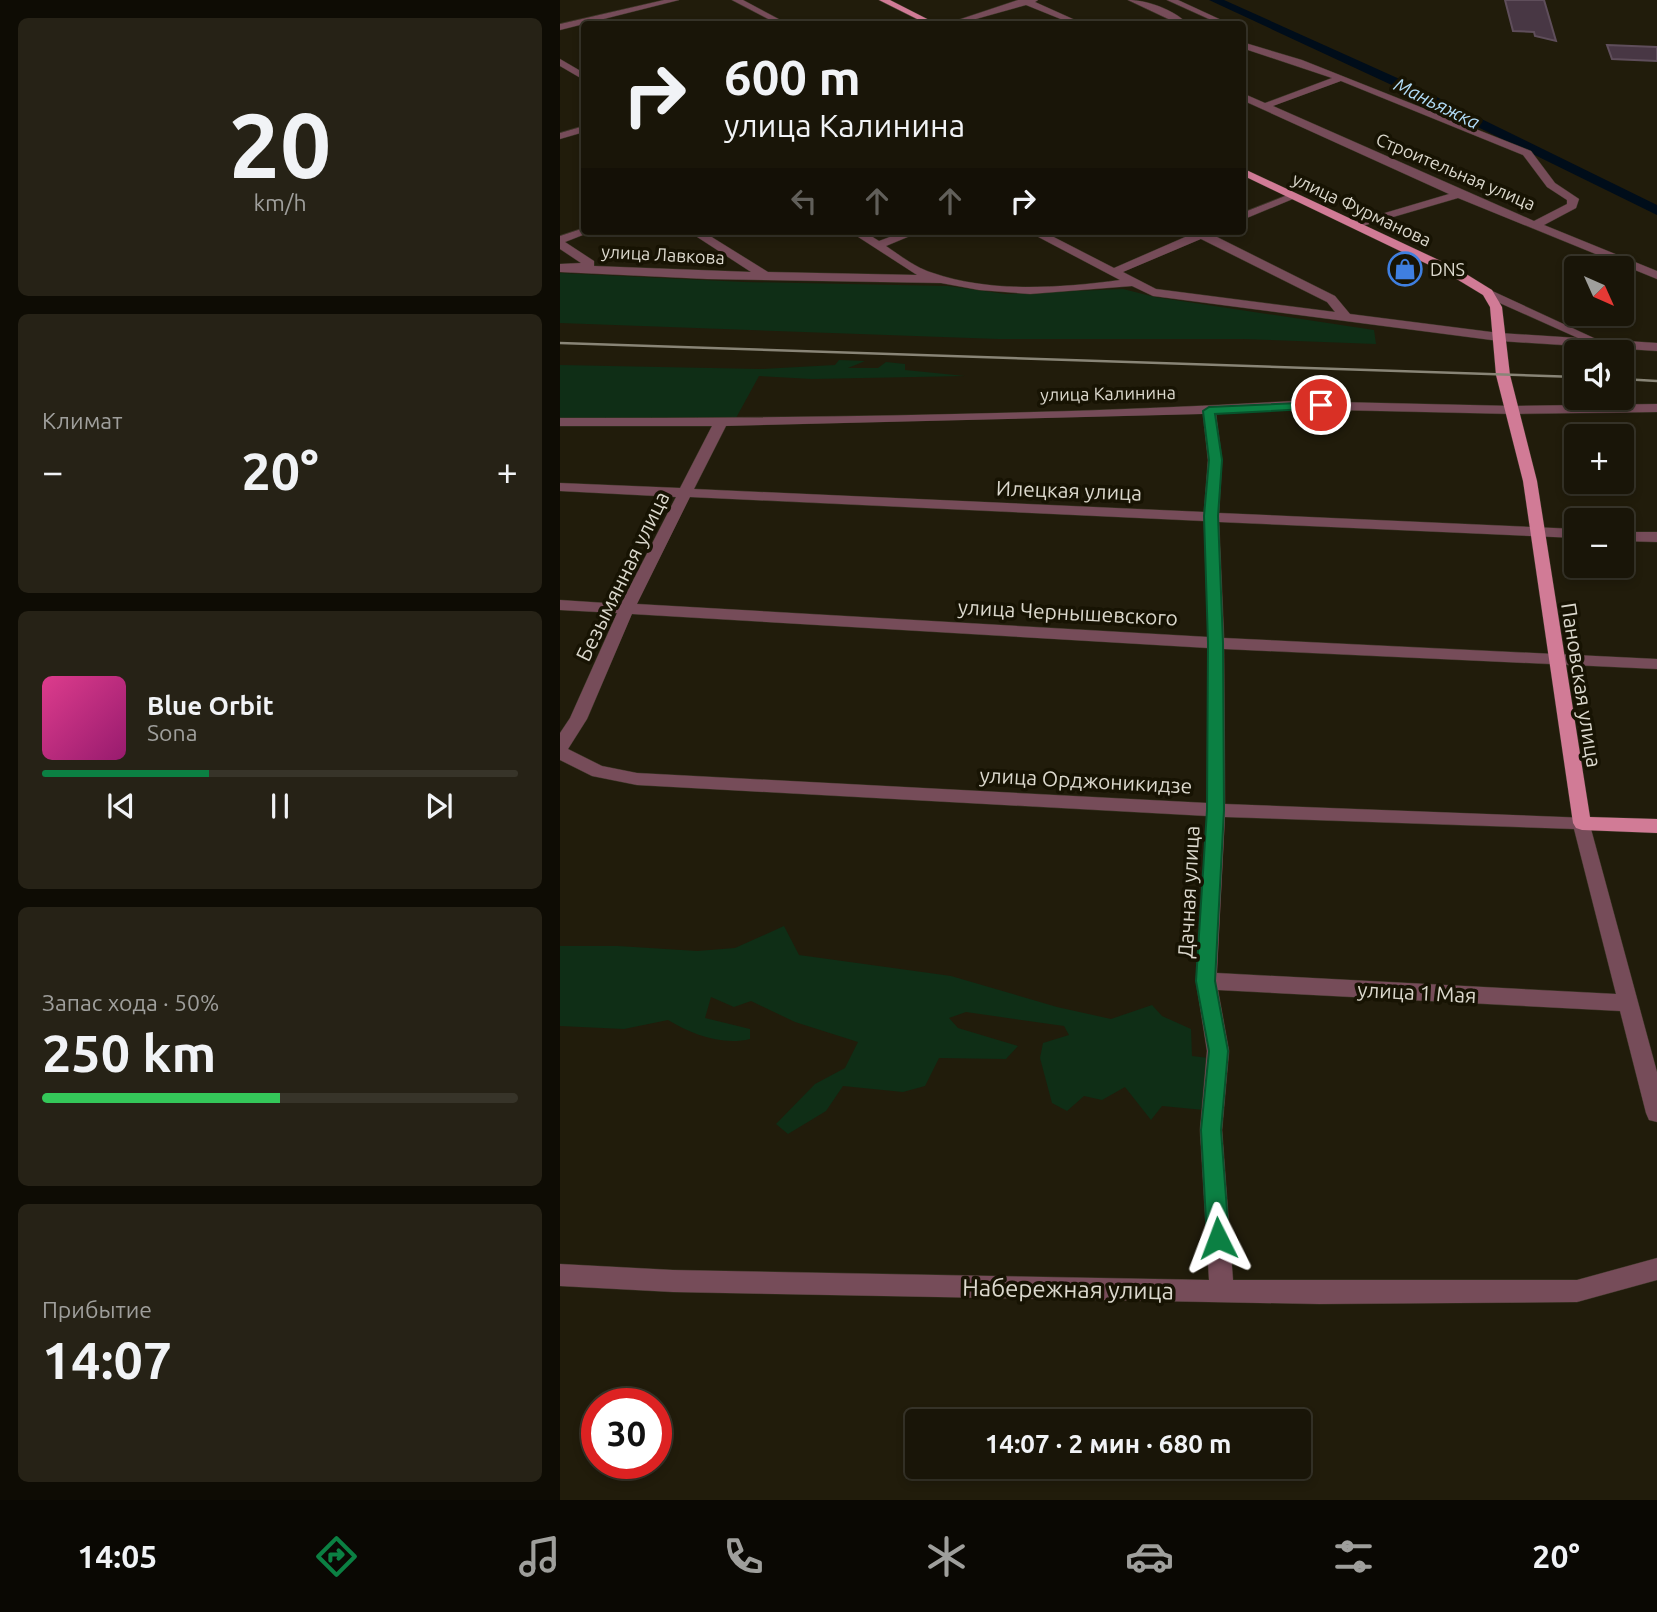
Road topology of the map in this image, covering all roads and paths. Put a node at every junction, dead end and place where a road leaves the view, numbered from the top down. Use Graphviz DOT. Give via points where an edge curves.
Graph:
graph roads {
  1 [pos="675,0"];
  2 [pos="736,0"];
  3 [pos="883,0"];
  4 [pos="1132,0"];
  5 [pos="1171,0"];
  6 [pos="1028,1"];
  7 [pos="607,16"];
  8 [pos="1216,20"];
  9 [pos="586,21"];
  10 [pos="618,21"];
  11 [pos="778,21"];
  12 [pos="927,21"];
  13 [pos="960,21"];
  14 [pos="1073,21"];
  15 [pos="1180,21"];
  16 [pos="1213,21"];
  17 [pos="581,22"];
  18 [pos="560,27"];
  19 [pos="1250,35"];
  20 [pos="1246,46"];
  21 [pos="560,62"];
  22 [pos="1299,62"];
  23 [pos="581,75"];
  24 [pos="1341,78"];
  25 [pos="1246,98"];
  26 [pos="1265,106"];
  27 [pos="581,130"];
  28 [pos="560,136"];
  29 [pos="1246,174"];
  30 [pos="1459,194"];
  31 [pos="1294,196"];
  32 [pos="1246,215"];
  33 [pos="1536,224"];
  34 [pos="1355,225"];
  35 [pos="581,232"];
  36 [pos="700,235"];
  37 [pos="862,235"];
  38 [pos="905,235"];
  39 [pos="1041,235"];
  40 [pos="1195,235"];
  41 [pos="1208,235"];
  42 [pos="560,242"];
  43 [pos="879,245"];
  44 [pos="580,267"];
  45 [pos="560,268"];
  46 [pos="1114,272"];
  47 [pos="764,275"];
  48 [pos="1657,275"];
  49 [pos="945,279"];
  50 [pos="1133,282"];
  51 [pos="1492,300"];
  52 [pos="1346,317"];
  53 [pos="1499,337"];
  54 [pos="1592,340"];
  55 [pos="1564,341"];
  56 [pos="1634,345"];
  57 [pos="1657,347"];
  58 [pos="1657,408"];
  59 [pos="1513,410"];
  60 [pos="1209,411"];
  61 [pos="560,422"];
  62 [pos="721,422"];
  63 [pos="560,487"];
  64 [pos="685,494"];
  65 [pos="1211,516"];
  66 [pos="1538,533"];
  67 [pos="1564,534"];
  68 [pos="1634,536"];
  69 [pos="1657,537"];
  70 [pos="560,605"];
  71 [pos="627,608"];
  72 [pos="1216,643"];
  73 [pos="1556,661"];
  74 [pos="1657,664"];
  75 [pos="560,749"];
  76 [pos="560,765"];
  77 [pos="587,766"];
  78 [pos="1216,810"];
  79 [pos="1582,823"];
  80 [pos="1657,827"];
  81 [pos="1206,981"];
  82 [pos="1628,1003"];
  83 [pos="1649,1058"];
  84 [pos="1657,1113"];
  85 [pos="1657,1269"];
  86 [pos="560,1275"];
  87 [pos="1222,1292"];
  1 -- 7 [label="street"];
  2 -- 11 [label="street"];
  3 -- 12 [label="main road"];
  4 -- 15 [label="street"];
  5 -- 8 [label="street"];
  6 -- 13 [label="street"];
  6 -- 14 [label="street"];
  7 -- 9 [label="street"];
  7 -- 10 [label="street"];
  8 -- 16 [label="street"];
  17 -- 18 [label="street"];
  19 -- 22 [label="street"];
  20 -- 22 [label="street"];
  21 -- 23 [label="street"];
  22 -- 24 [label="street"];
  24 -- 26 [label="street"];
  24 -- 33 [label="street" via="1527,153 1551,184 1573,199 1573,206"];
  25 -- 26 [label="street, Строительная улица"];
  26 -- 30 [label="street, Строительная улица"];
  27 -- 28 [label="street"];
  29 -- 31 [label="main road, улица Фурманова"];
  30 -- 33 [label="street, Строительная улица"];
  30 -- 34 [label="street"];
  31 -- 32 [label="street"];
  31 -- 34 [label="main road, улица Фурманова"];
  33 -- 48 [label="street, Строительная улица"];
  34 -- 51 [label="main road, улица Фурманова" via="1454,272"];
  35 -- 42 [label="street"];
  36 -- 47 [label="street"];
  37 -- 43 [label="street"];
  38 -- 43 [label="street"];
  39 -- 46 [label="street"];
  40 -- 46 [label="street"];
  41 -- 52 [label="street" via="1331,299"];
  42 -- 44 [label="street" via="590,264"];
  43 -- 49 [label="street" via="927,275"];
  44 -- 45 [label="street, улица Лавкова"];
  44 -- 47 [label="street, улица Лавкова"];
  46 -- 50 [label="street"];
  47 -- 49 [label="street, улица Лавкова"];
  49 -- 50 [label="street" via="1015,289"];
  50 -- 52 [label="street" via="1153,292"];
  51 -- 53 [label="main road, Пановская улица"];
  51 -- 54 [label="street"];
  52 -- 53 [label="street"];
  53 -- 55 [label="street"];
  53 -- 59 [label="main road, Пановская улица"];
  56 -- 57 [label="street"];
  58 -- 59 [label="street, улица Калинина"];
  59 -- 60 [label="street, улица Калинина" via="1293,405"];
  59 -- 66 [label="main road, Пановская улица"];
  60 -- 62 [label="street, улица Калинина"];
  60 -- 65 [label="street, Дачная улица" via="1215,460"];
  61 -- 62 [label="street, улица Калинина"];
  62 -- 64 [label="street, Безымянная улица"];
  63 -- 64 [label="street, Илецкая улица"];
  64 -- 65 [label="street, Илецкая улица"];
  64 -- 71 [label="street, Безымянная улица"];
  65 -- 66 [label="street, Илецкая улица"];
  65 -- 72 [label="street, Дачная улица"];
  66 -- 67 [label="street, Илецкая улица"];
  66 -- 73 [label="main road, Пановская улица"];
  68 -- 69 [label="street"];
  70 -- 71 [label="street, улица Чернышевского"];
  71 -- 72 [label="street, улица Чернышевского"];
  71 -- 75 [label="street, Безымянная улица" via="579,719"];
  72 -- 73 [label="street, улица Чернышевского"];
  72 -- 78 [label="street, Дачная улица"];
  73 -- 74 [label="street, улица Чернышевского"];
  73 -- 79 [label="main road, Пановская улица"];
  75 -- 77 [label="street, улица Орджоникидзе"];
  76 -- 77 [label="street"];
  77 -- 78 [label="street, улица Орджоникидзе" via="637,779"];
  78 -- 79 [label="street, улица Орджоникидзе"];
  78 -- 81 [label="street, Дачная улица"];
  79 -- 80 [label="main road, улица Орджоникидзе"];
  79 -- 82 [label="street"];
  81 -- 82 [label="street, улица 1 Мая"];
  81 -- 87 [label="street, Дачная улица" via="1218,1051 1211,1130"];
  82 -- 83 [label="street"];
  83 -- 84 [label="street"];
  85 -- 87 [label="street, Набережная улица" via="1577,1291"];
  86 -- 87 [label="street, Набережная улица"];
}
